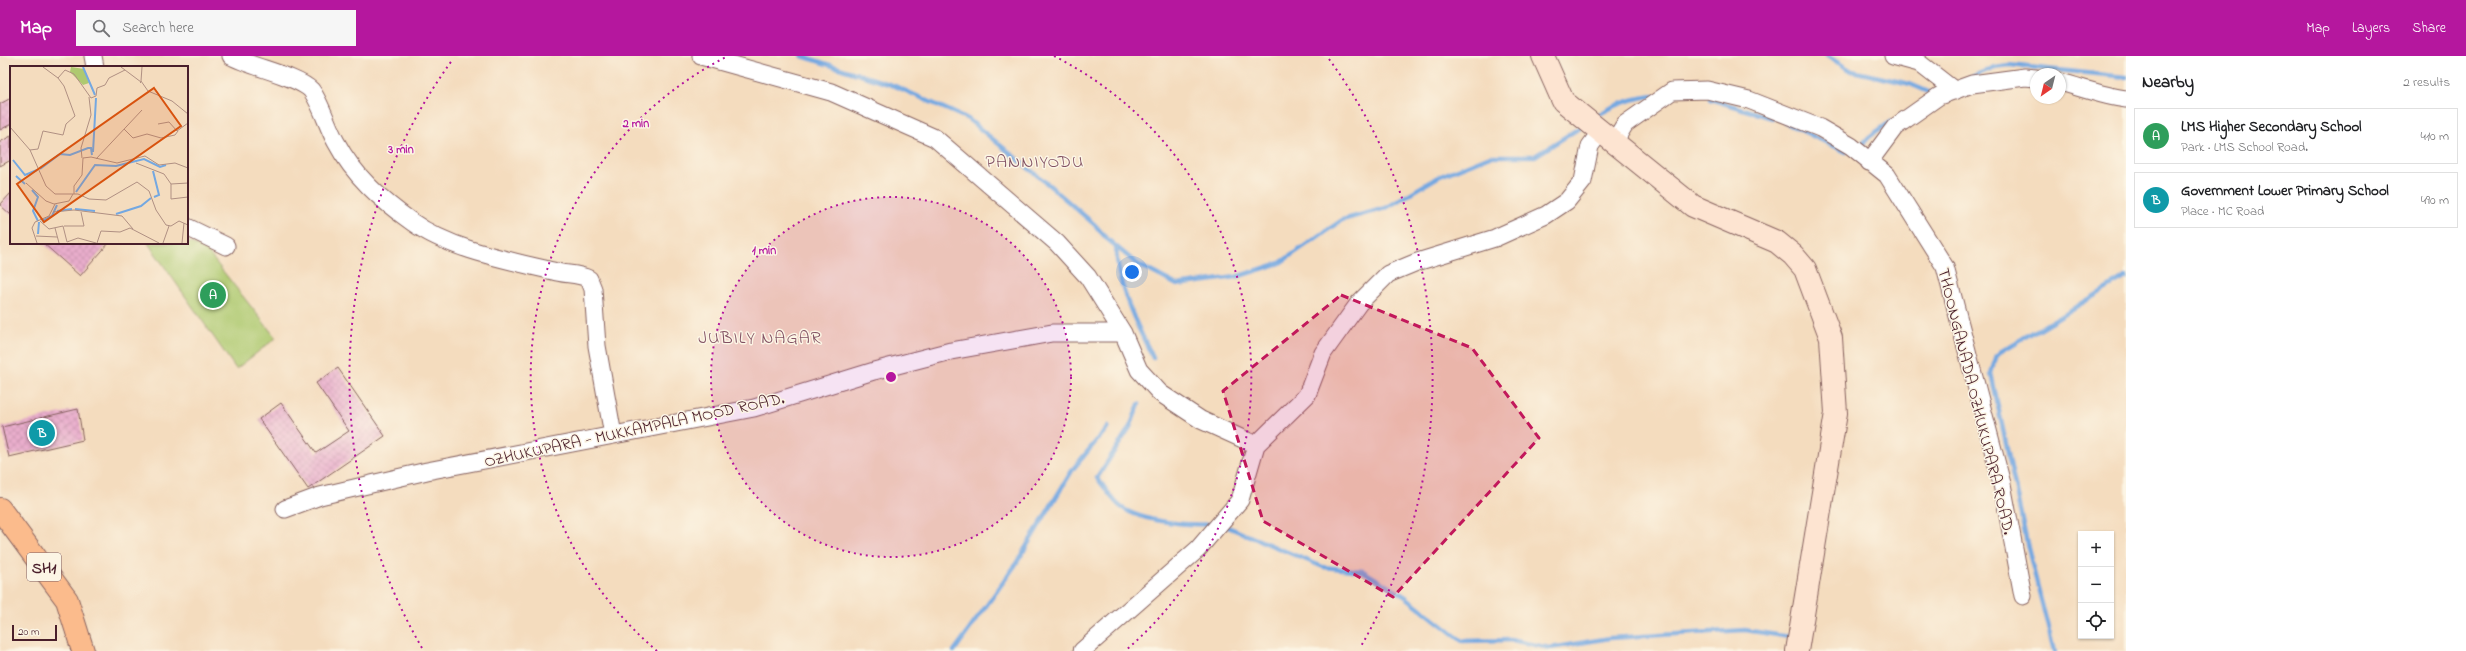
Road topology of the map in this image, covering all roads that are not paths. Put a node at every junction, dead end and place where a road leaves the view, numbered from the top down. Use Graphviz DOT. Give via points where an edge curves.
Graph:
graph roads {
  1 [pos="93,56"];
  2 [pos="231,56"];
  3 [pos="701,56"];
  4 [pos="1543,56"];
  5 [pos="1893,56"];
  6 [pos="95,66"];
  7 [pos="2030,77"];
  8 [pos="2066,83"];
  9 [pos="1955,91"];
  10 [pos="2126,99"];
  11 [pos="1603,133"];
  12 [pos="1869,162"];
  13 [pos="188,227"];
  14 [pos="226,246"];
  15 [pos="1123,333"];
  16 [pos="613,435"];
  17 [pos="1256,445"];
  18 [pos="0,509"];
  19 [pos="285,509"];
  20 [pos="2023,596"];
  21 [pos="83,651"];
  22 [pos="1082,651"];
  23 [pos="1797,651"];
  1 -- 6 [label="street"];
  2 -- 16 [label="street" via="245,64 300,82 311,91 335,141 359,178 413,223 440,238 488,256 589,279 593,289 598,346"];
  3 -- 15 [label="street" via="831,92 935,138 1057,243 1088,277"];
  4 -- 11 [label="main road" via="1563,101"];
  5 -- 9 [label="street" via="1919,63"];
  7 -- 9 [label="street" via="1972,84"];
  8 -- 10 [label="street" via="2098,94"];
  9 -- 12 [label="street" via="1928,102 1895,127"];
  11 -- 12 [label="street, THOONGANADA OZHUKUPARA ROAD." via="1625,124 1672,91 1707,90 1749,100 1820,128 1851,146"];
  11 -- 17 [label="street" via="1590,146 1583,181 1567,200 1546,215 1495,238 1417,262 1388,274 1360,303 1323,354 1307,395"];
  11 -- 23 [label="main road" via="1693,206 1777,242 1793,255 1805,269 1831,338 1836,413"];
  12 -- 20 [label="street, THOONGANADA OZHUKUPARA ROAD." via="1887,175 1945,267 2002,484"];
  13 -- 14 [label="street"];
  15 -- 16 [label="street, OZHUKUPARA - MUKKAMPALA MOOD ROAD." via="1052,333 951,351 874,371 754,408"];
  15 -- 17 [label="street" via="1139,370 1160,393 1201,420"];
  16 -- 19 [label="street, OZHUKUPARA - MUKKAMPALA MOOD ROAD." via="427,471 320,496"];
  17 -- 22 [label="street" via="1240,500 1198,549"];
  18 -- 21 [label="main road, SH1" via="67,600"];
}
